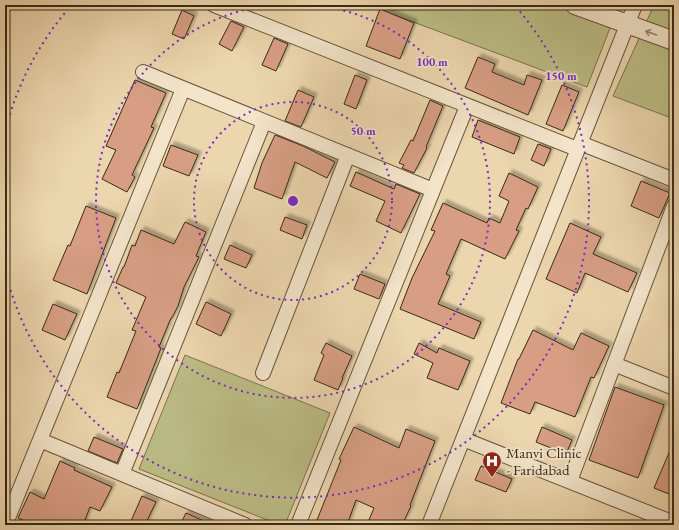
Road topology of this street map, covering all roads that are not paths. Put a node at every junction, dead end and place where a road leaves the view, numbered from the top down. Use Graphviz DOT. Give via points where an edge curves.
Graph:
graph roads {
  1 [pos="214,5"];
  2 [pos="575,5"];
  3 [pos="635,5"];
  4 [pos="627,25"];
  5 [pos="674,41"];
  6 [pos="142,72"];
  7 [pos="183,88"];
  8 [pos="467,106"];
  9 [pos="264,122"];
  10 [pos="578,146"];
  11 [pos="348,155"];
  12 [pos="674,180"];
  13 [pos="433,190"];
  14 [pos="674,206"];
  15 [pos="614,364"];
  16 [pos="263,373"];
  17 [pos="674,388"];
  18 [pos="463,439"];
  19 [pos="40,440"];
  20 [pos="122,474"];
  21 [pos="570,482"];
  22 [pos="674,523"];
  23 [pos="7,524"];
  24 [pos="245,525"];
  25 [pos="298,525"];
  26 [pos="429,525"];
  1 -- 8 [label="street"];
  2 -- 4 [label="street"];
  3 -- 4 [label="street"];
  5 -- 4 [label="street, one-way"];
  4 -- 10 [label="street"];
  6 -- 7 [label="street"];
  7 -- 9 [label="street"];
  7 -- 19 [label="street"];
  8 -- 10 [label="street"];
  8 -- 13 [label="street"];
  9 -- 11 [label="street"];
  9 -- 20 [label="street"];
  10 -- 12 [label="street"];
  10 -- 18 [label="street"];
  11 -- 13 [label="street"];
  11 -- 16 [label="street"];
  13 -- 25 [label="street"];
  14 -- 15 [label="street"];
  15 -- 17 [label="street"];
  15 -- 21 [label="street"];
  18 -- 21 [label="street"];
  18 -- 26 [label="street"];
  19 -- 20 [label="street"];
  19 -- 23 [label="street"];
  20 -- 24 [label="street"];
  21 -- 22 [label="street"];
}
